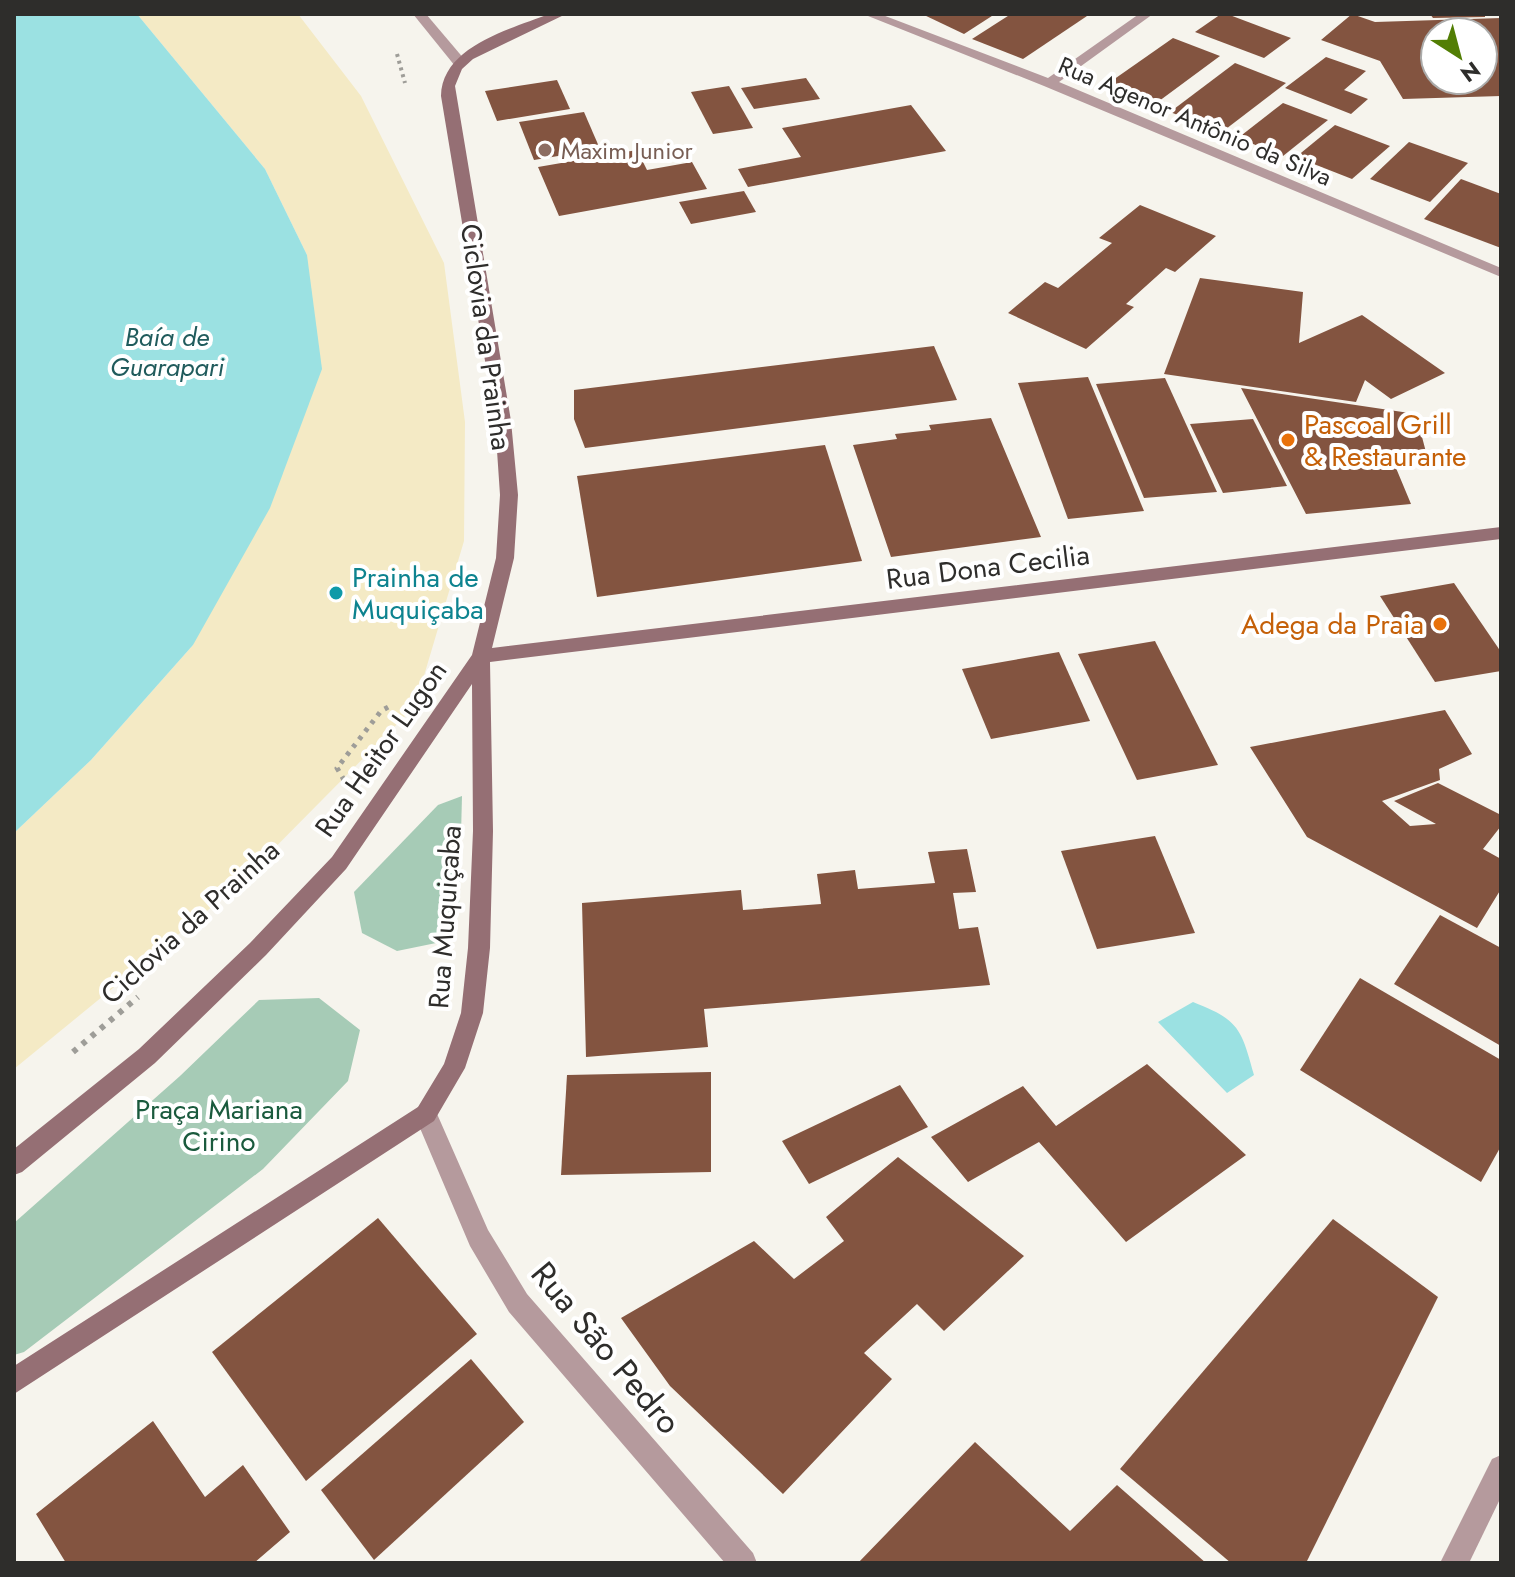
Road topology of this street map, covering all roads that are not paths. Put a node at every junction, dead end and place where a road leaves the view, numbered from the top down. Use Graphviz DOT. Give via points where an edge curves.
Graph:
graph roads {
  1 [pos="419,14"];
  2 [pos="560,14"];
  3 [pos="869,14"];
  4 [pos="1147,14"];
  5 [pos="460,63"];
  6 [pos="1049,83"];
  7 [pos="1501,273"];
  8 [pos="1501,533"];
  9 [pos="481,656"];
  10 [pos="426,1114"];
  11 [pos="14,1164"];
  12 [pos="14,1381"];
  13 [pos="1501,1468"];
  14 [pos="743,1563"];
  15 [pos="1454,1563"];
  1 -- 5 [label="street"];
  2 -- 5 [label="street"];
  3 -- 6 [label="street, Rua Agenor Antônio da Silva"];
  4 -- 6 [label="street"];
  5 -- 9 [label="street, Rua Heitor Lugon" via="450,78 448,96 503,421 509,495 505,558"];
  6 -- 7 [label="street, Rua Agenor Antônio da Silva"];
  8 -- 9 [label="street, Rua Dona Cecilia"];
  9 -- 10 [label="street, Rua Muquiçaba" via="483,831 472,1013 454,1068"];
  9 -- 11 [label="street, Rua Heitor Lugon" via="339,863 147,1056"];
  10 -- 12 [label="street, Rua Muquiçaba"];
  10 -- 14 [label="street, Rua São Pedro" via="479,1238 518,1303"];
  13 -- 15 [label="street"];
}
